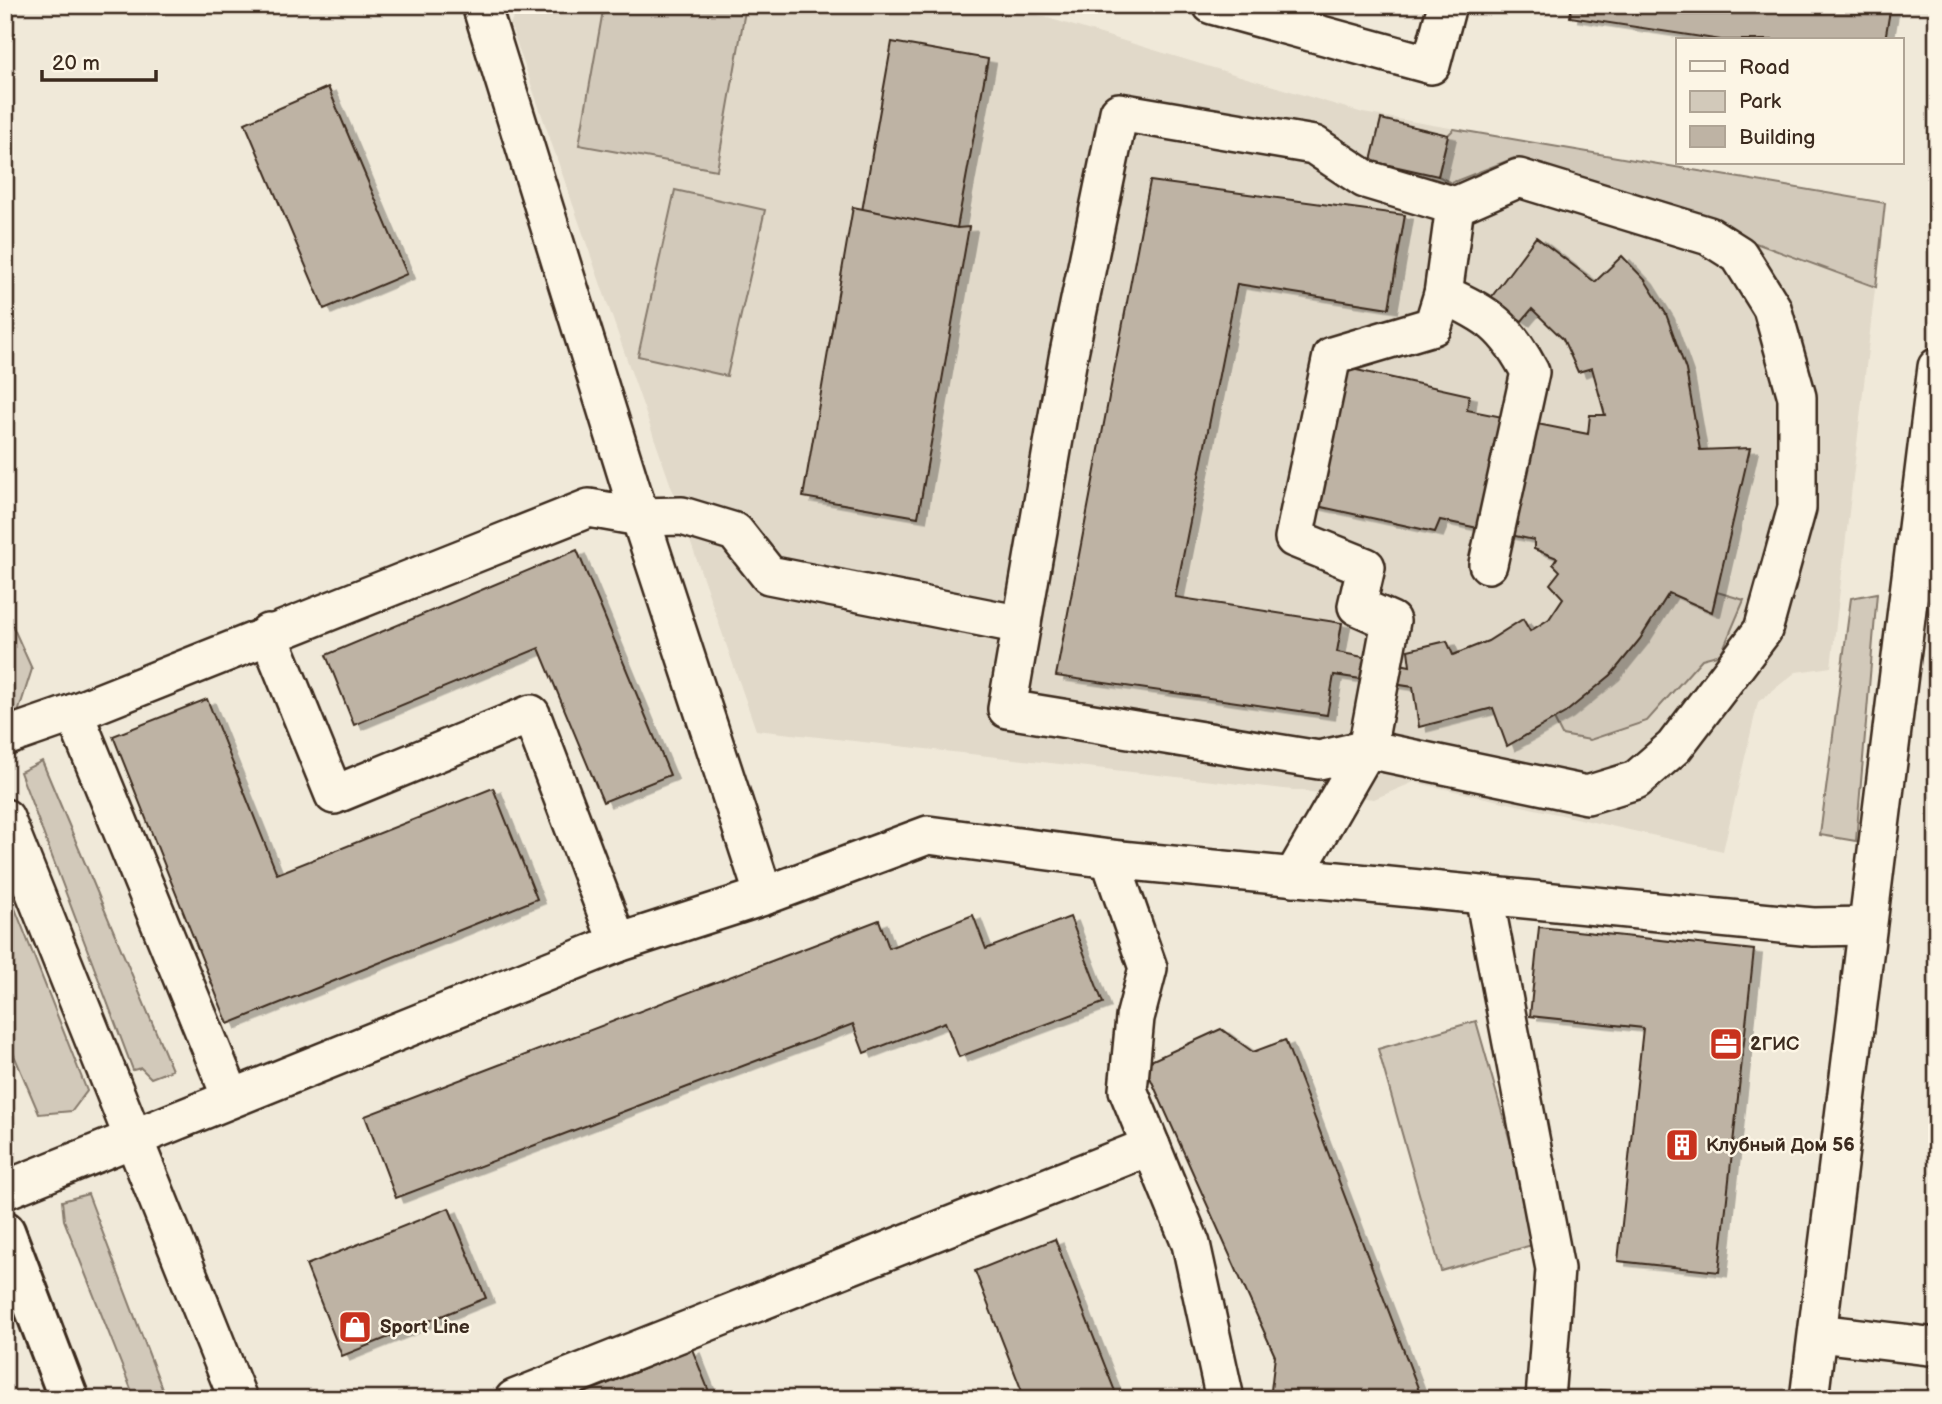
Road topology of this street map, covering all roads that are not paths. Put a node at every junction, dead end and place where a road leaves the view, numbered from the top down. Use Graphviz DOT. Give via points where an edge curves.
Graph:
graph roads {
  1 [pos="481,5"];
  2 [pos="1212,5"];
  3 [pos="1447,5"];
  4 [pos="1455,206"];
  5 [pos="1443,294"];
  6 [pos="1937,367"];
  7 [pos="640,517"];
  8 [pos="1488,564"];
  9 [pos="1023,625"];
  10 [pos="268,633"];
  11 [pos="74,713"];
  12 [pos="5,737"];
  13 [pos="1367,749"];
  14 [pos="5,818"];
  15 [pos="1110,859"];
  16 [pos="1293,877"];
  17 [pos="764,896"];
  18 [pos="1484,896"];
  19 [pos="1866,926"];
  20 [pos="618,943"];
  21 [pos="231,1097"];
  22 [pos="135,1137"];
  23 [pos="1151,1146"];
  24 [pos="5,1190"];
  25 [pos="5,1231"];
  26 [pos="1818,1333"];
  27 [pos="1937,1347"];
  28 [pos="69,1399"];
  29 [pos="238,1399"];
  30 [pos="514,1399"];
  31 [pos="1225,1399"];
  32 [pos="1545,1399"];
  33 [pos="1809,1399"];
  1 -- 7 [label="lane"];
  2 -- 3 [label="lane" via="1431,65"];
  4 -- 5 [label="lane"];
  4 -- 9 [label="lane" via="1365,179 1314,145 1119,112 1068,358"];
  4 -- 13 [label="lane" via="1519,178 1709,236 1740,255 1772,308 1797,397 1797,508 1763,630 1674,747 1636,779 1587,794"];
  5 -- 8 [label="lane" via="1484,313 1514,342 1530,372"];
  5 -- 13 [label="lane" via="1433,326 1332,356 1294,538 1366,567 1357,606 1391,621"];
  6 -- 19 [label="lane"];
  7 -- 9 [label="lane" via="682,516 735,532 769,575"];
  7 -- 10 [label="lane" via="589,508"];
  7 -- 17 [label="lane"];
  9 -- 13 [label="lane" via="1007,709 1319,760"];
  10 -- 11 [label="lane"];
  10 -- 20 [label="lane" via="334,795 531,713"];
  11 -- 12 [label="lane"];
  11 -- 21 [label="lane"];
  13 -- 16 [label="lane"];
  14 -- 22 [label="lane"];
  15 -- 16 [label="lane"];
  15 -- 17 [label="lane" via="928,835"];
  15 -- 23 [label="lane" via="1148,968 1135,1018 1128,1090"];
  16 -- 18 [label="lane"];
  17 -- 20 [label="lane"];
  18 -- 19 [label="lane" via="1813,927"];
  18 -- 32 [label="lane" via="1555,1269"];
  19 -- 26 [label="lane"];
  20 -- 21 [label="lane"];
  21 -- 22 [label="lane"];
  22 -- 24 [label="lane"];
  22 -- 29 [label="lane"];
  23 -- 30 [label="lane"];
  23 -- 31 [label="lane" via="1191,1244"];
  25 -- 28 [label="main road"];
  26 -- 27 [label="lane"];
  26 -- 33 [label="lane"];
}
